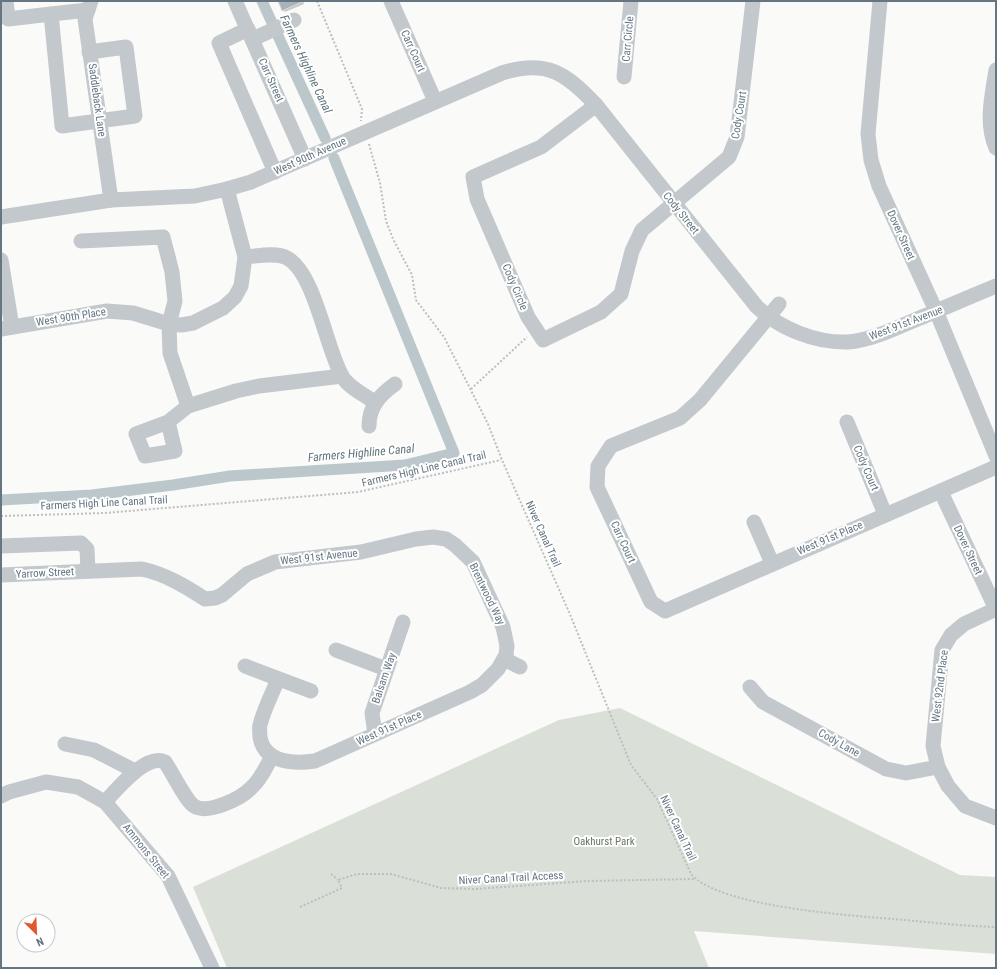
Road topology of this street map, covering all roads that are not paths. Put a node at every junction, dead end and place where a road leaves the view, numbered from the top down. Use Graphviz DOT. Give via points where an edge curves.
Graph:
graph roads {
  1 [pos="6,1"];
  2 [pos="235,1"];
  3 [pos="391,1"];
  4 [pos="631,1"];
  5 [pos="753,1"];
  6 [pos="880,1"];
  7 [pos="90,6"];
  8 [pos="51,14"];
  9 [pos="294,20"];
  10 [pos="250,34"];
  11 [pos="90,52"];
  12 [pos="996,70"];
  13 [pos="624,77"];
  14 [pos="435,102"];
  15 [pos="596,105"];
  16 [pos="100,121"];
  17 [pos="996,148"];
  18 [pos="305,159"];
  19 [pos="275,172"];
  20 [pos="227,190"];
  21 [pos="111,200"];
  22 [pos="673,204"];
  23 [pos="1,217"];
  24 [pos="81,241"];
  25 [pos="245,257"];
  26 [pos="1,260"];
  27 [pos="996,286"];
  28 [pos="779,304"];
  29 [pos="936,312"];
  30 [pos="768,318"];
  31 [pos="169,324"];
  32 [pos="6,328"];
  33 [pos="342,376"];
  34 [pos="395,384"];
  35 [pos="375,402"];
  36 [pos="188,406"];
  37 [pos="168,422"];
  38 [pos="847,422"];
  39 [pos="369,426"];
  40 [pos="996,456"];
  41 [pos="996,468"];
  42 [pos="941,492"];
  43 [pos="886,514"];
  44 [pos="754,522"];
  45 [pos="446,539"];
  46 [pos="1,546"];
  47 [pos="772,563"];
  48 [pos="88,571"];
  49 [pos="1,575"];
  50 [pos="996,609"];
  51 [pos="665,611"];
  52 [pos="403,622"];
  53 [pos="336,650"];
  54 [pos="501,664"];
  55 [pos="245,666"];
  56 [pos="520,667"];
  57 [pos="386,669"];
  58 [pos="278,679"];
  59 [pos="750,687"];
  60 [pos="311,691"];
  61 [pos="375,734"];
  62 [pos="65,744"];
  63 [pos="272,756"];
  64 [pos="938,767"];
  65 [pos="135,771"];
  66 [pos="1,796"];
  67 [pos="105,802"];
  68 [pos="996,818"];
  69 [pos="212,968"];
  1 -- 8 [label="street" via="8,19"];
  2 -- 10 [label="street, Carr Street"];
  3 -- 14 [label="street, Carr Court"];
  4 -- 13 [label="street, Carr Circle"];
  5 -- 22 [label="street, Cody Court" via="737,137 729,157"];
  6 -- 29 [label="street, Dover Street" via="868,134 871,160 879,186"];
  7 -- 8 [label="street"];
  7 -- 11 [label="street, Saddleback Lane" via="85,19"];
  8 -- 16 [label="street" via="62,126"];
  9 -- 10 [label="street"];
  10 -- 18 [label="street, Carr Street"];
  10 -- 19 [label="street" via="219,43"];
  11 -- 16 [label="street, Saddleback Lane"];
  11 -- 16 [label="street" via="126,47 135,116"];
  12 -- 17 [label="street" via="990,114 991,136"];
  14 -- 15 [label="street, West 90th Avenue" via="502,73 532,67 564,75"];
  14 -- 18 [label="street, West 90th Avenue"];
  15 -- 22 [label="street, Cody Street"];
  15 -- 22 [label="street, Cody Circle" via="541,147 473,177 477,198 528,317 543,340 602,312 621,294 632,251 642,230"];
  16 -- 21 [label="street, Saddleback Lane"];
  18 -- 19 [label="street, West 90th Avenue"];
  19 -- 20 [label="street, West 90th Avenue"];
  20 -- 21 [label="street, West 90th Avenue" via="194,196"];
  20 -- 25 [label="street, West 90th Place"];
  21 -- 23 [label="street, West 90th Avenue"];
  22 -- 30 [label="street, Cody Street" via="756,307"];
  24 -- 31 [label="street" via="163,237 172,272 175,301"];
  25 -- 31 [label="street, West 90th Place" via="241,286 235,297 223,308 193,323 181,326"];
  25 -- 33 [label="street" via="276,255 288,258 297,267 310,290"];
  26 -- 32 [label="street"];
  27 -- 29 [label="street, West 91st Avenue"];
  28 -- 30 [label="street"];
  29 -- 30 [label="street, West 91st Avenue" via="875,337 848,342 824,340 798,333"];
  29 -- 40 [label="street, Dover Street"];
  30 -- 51 [label="street, Carr Court" via="700,400 680,418 611,446 598,466 596,487 650,602"];
  31 -- 32 [label="street, West 90th Place" via="133,313 107,311"];
  31 -- 36 [label="street" via="170,353"];
  33 -- 35 [label="street" via="359,392"];
  33 -- 36 [label="street" via="259,386"];
  34 -- 35 [label="street"];
  35 -- 39 [label="street" via="369,416"];
  36 -- 37 [label="street"];
  38 -- 43 [label="street, Cody Court"];
  41 -- 42 [label="street, West 91st Place"];
  42 -- 43 [label="street, West 91st Place"];
  42 -- 50 [label="street, Dover Street"];
  43 -- 47 [label="street, West 91st Place"];
  44 -- 47 [label="street"];
  45 -- 48 [label="street, West 91st Avenue" via="416,539 361,552 274,562 247,574 222,595 210,599 205,599 156,572 130,569"];
  45 -- 54 [label="street, Brentwood Way" via="473,562 487,589 503,627 507,646"];
  46 -- 48 [label="street" via="81,543 87,549"];
  47 -- 51 [label="street, West 91st Place"];
  48 -- 49 [label="street, Yarrow Street"];
  50 -- 64 [label="street, West 92nd Place" via="964,624 951,635 942,650 933,746"];
  52 -- 57 [label="street, Balsam Way"];
  53 -- 57 [label="street"];
  54 -- 56 [label="street"];
  54 -- 61 [label="street, West 91st Place" via="482,685 470,692"];
  55 -- 58 [label="street"];
  57 -- 61 [label="street, Balsam Way" via="372,713"];
  58 -- 60 [label="street"];
  58 -- 63 [label="street" via="259,726 262,747"];
  59 -- 64 [label="street, Cody Lane" via="764,702 886,769 906,773"];
  61 -- 63 [label="street, West 91st Place" via="315,761 294,762"];
  62 -- 65 [label="street" via="94,750"];
  63 -- 65 [label="street" via="252,787 209,809 192,805 165,762 156,760"];
  64 -- 68 [label="street, West 92nd Place" via="948,786 965,806"];
  65 -- 67 [label="street"];
  66 -- 67 [label="street, Ammons Street" via="46,782 78,787"];
  67 -- 69 [label="street, Ammons Street" via="168,876"];
}
